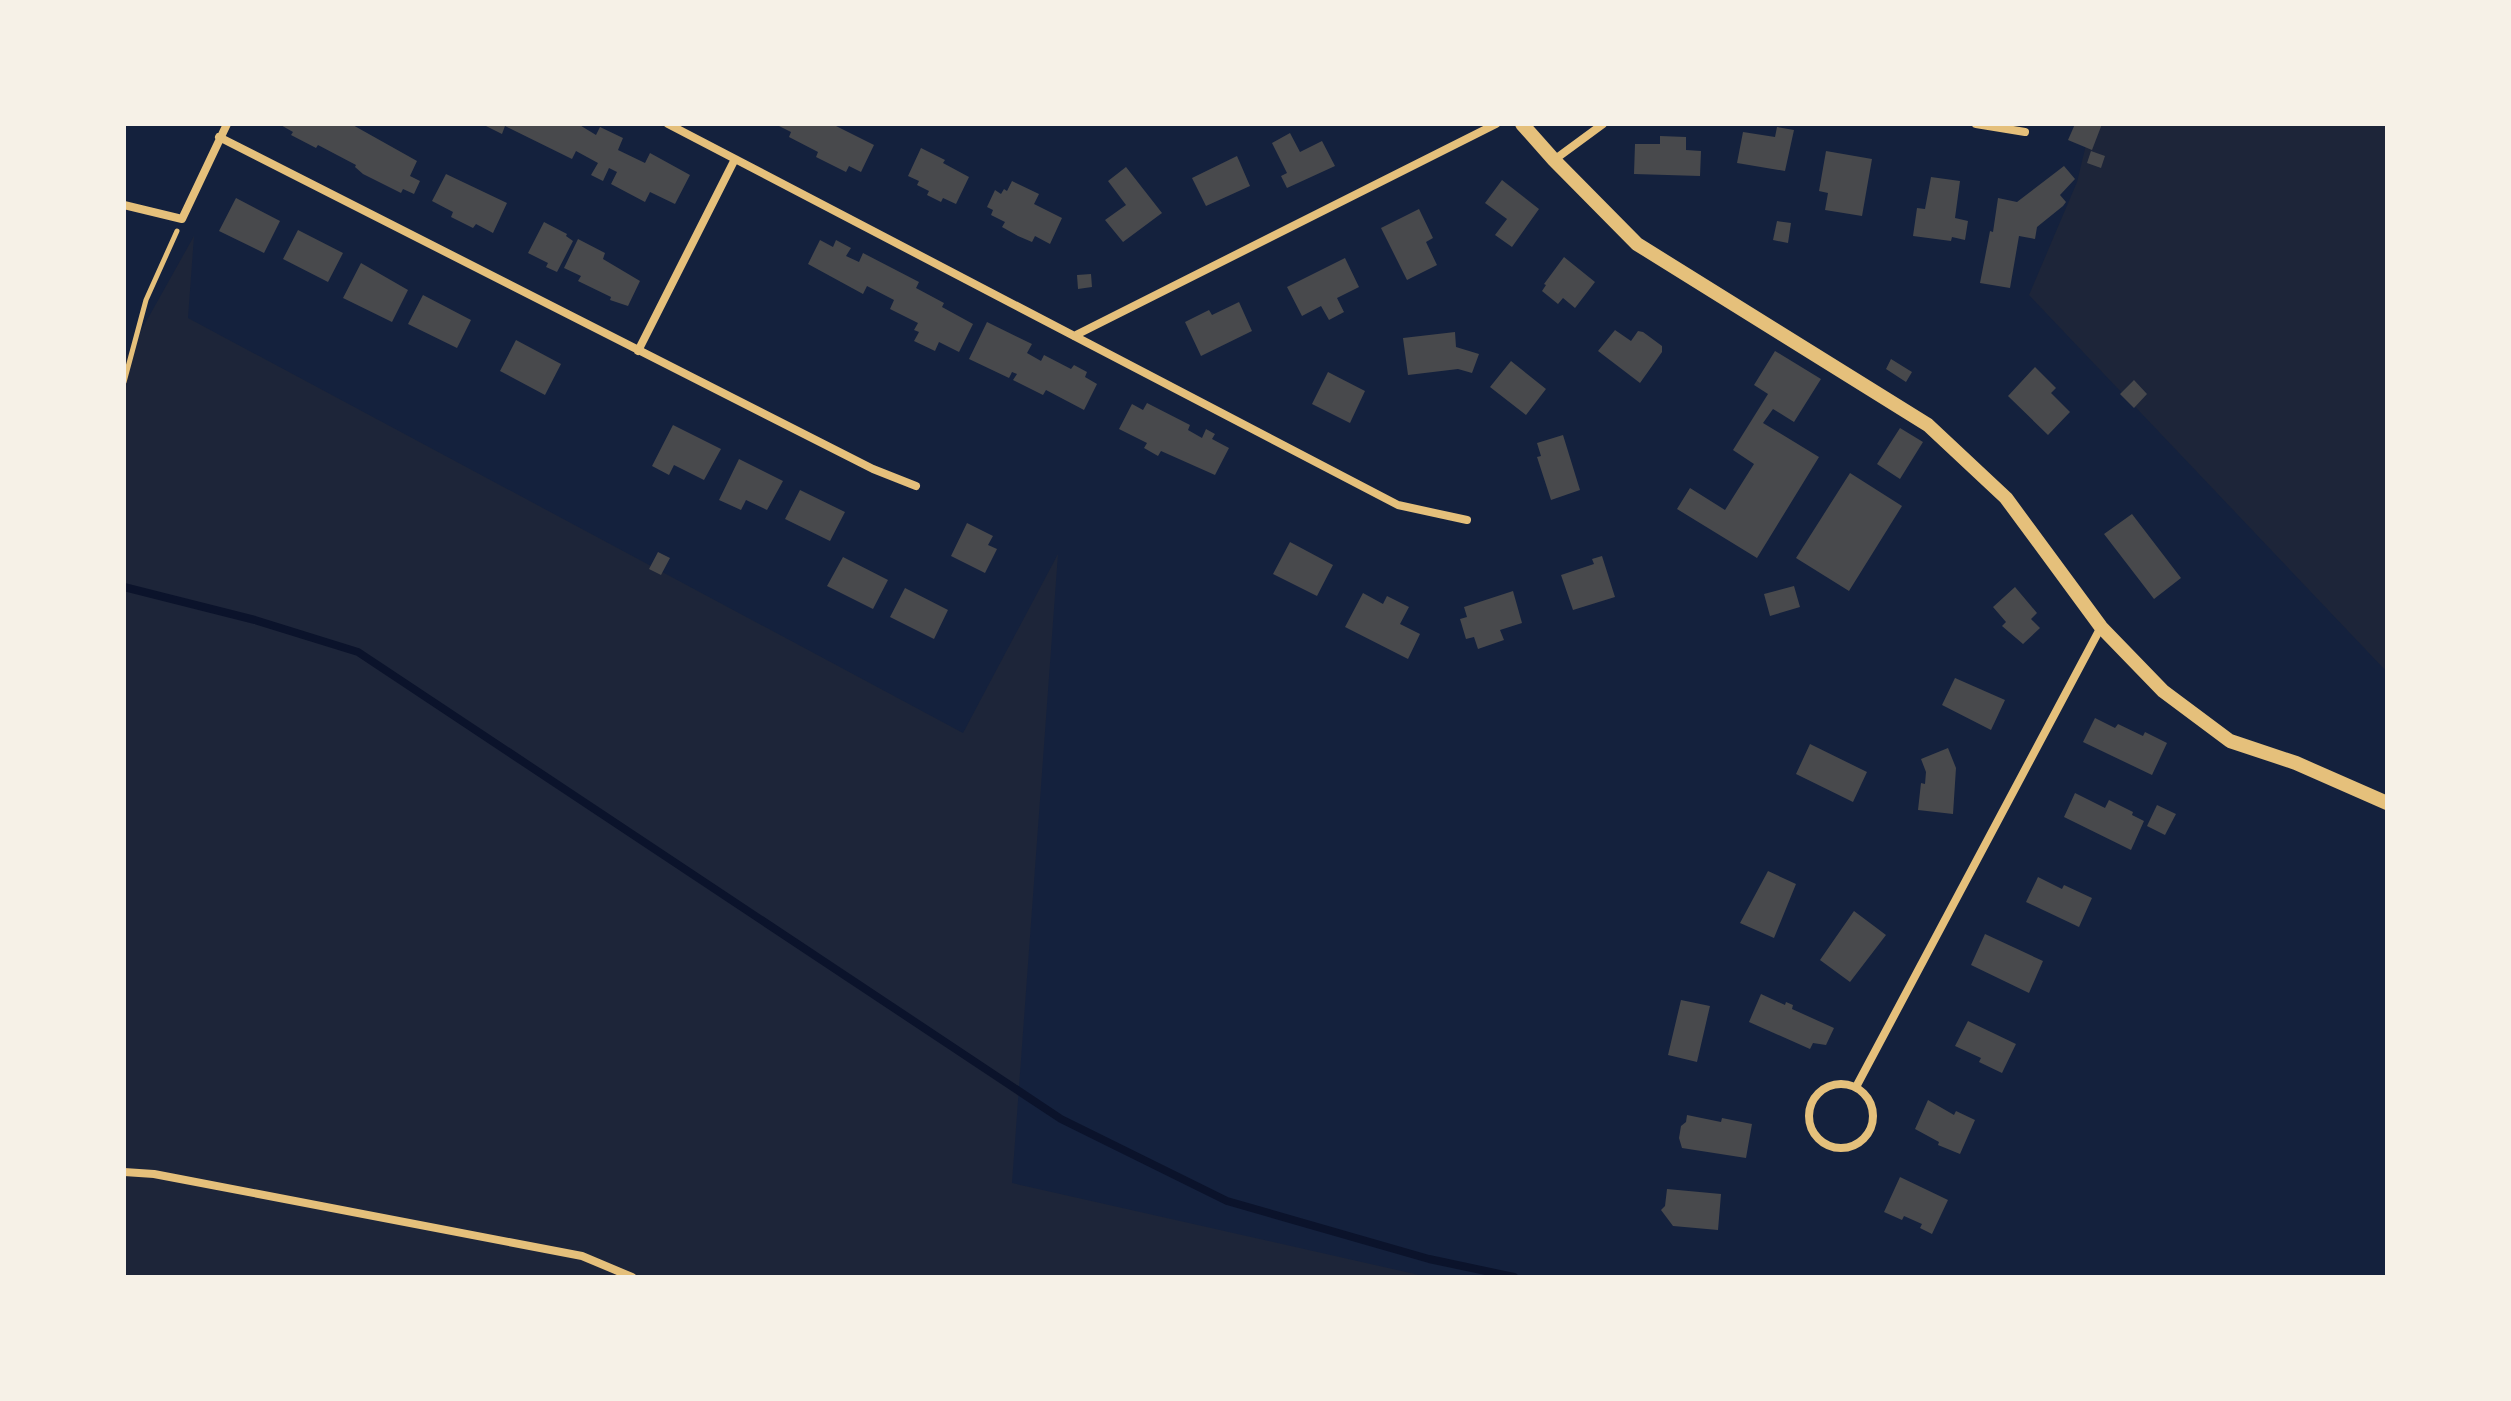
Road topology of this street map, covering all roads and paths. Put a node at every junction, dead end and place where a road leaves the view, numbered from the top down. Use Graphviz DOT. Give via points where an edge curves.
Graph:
graph roads {
  1 [pos="227,124"];
  2 [pos="668,124"];
  3 [pos="1496,124"];
  4 [pos="1522,124"];
  5 [pos="1603,124"];
  6 [pos="1976,124"];
  7 [pos="2025,132"];
  8 [pos="219,137"];
  9 [pos="735,159"];
  10 [pos="1554,160"];
  11 [pos="124,205"];
  12 [pos="182,219"];
  13 [pos="1074,336"];
  14 [pos="638,351"];
  15 [pos="124,382"];
  16 [pos="916,486"];
  17 [pos="1467,520"];
  18 [pos="2101,627"];
  19 [pos="2387,803"];
  20 [pos="1856,1087"];
  21 [pos="124,1172"];
  22 [pos="632,1277"];
  1 -- 8 [label="street"];
  2 -- 9 [label="street"];
  3 -- 13 [label="street"];
  4 -- 10 [label="street"];
  5 -- 10 [label="street"];
  6 -- 7 [label="street"];
  8 -- 12 [label="street"];
  8 -- 14 [label="street"];
  9 -- 13 [label="street"];
  9 -- 14 [label="street"];
  10 -- 18 [label="street" via="1637,244 1928,425 2006,498"];
  11 -- 12 [label="street"];
  12 -- 15 [label="path" via="146,300"];
  13 -- 17 [label="street" via="1398,505"];
  14 -- 16 [label="street"];
  18 -- 19 [label="street" via="2163,691 2230,741"];
  18 -- 20 [label="street"];
  20 -- 20 [label="street" via="1829,1085 1811,1103 1810,1127 1829,1146 1856,1145 1873,1122 1872,1105"];
  21 -- 22 [label="street" via="582,1256"];
}
